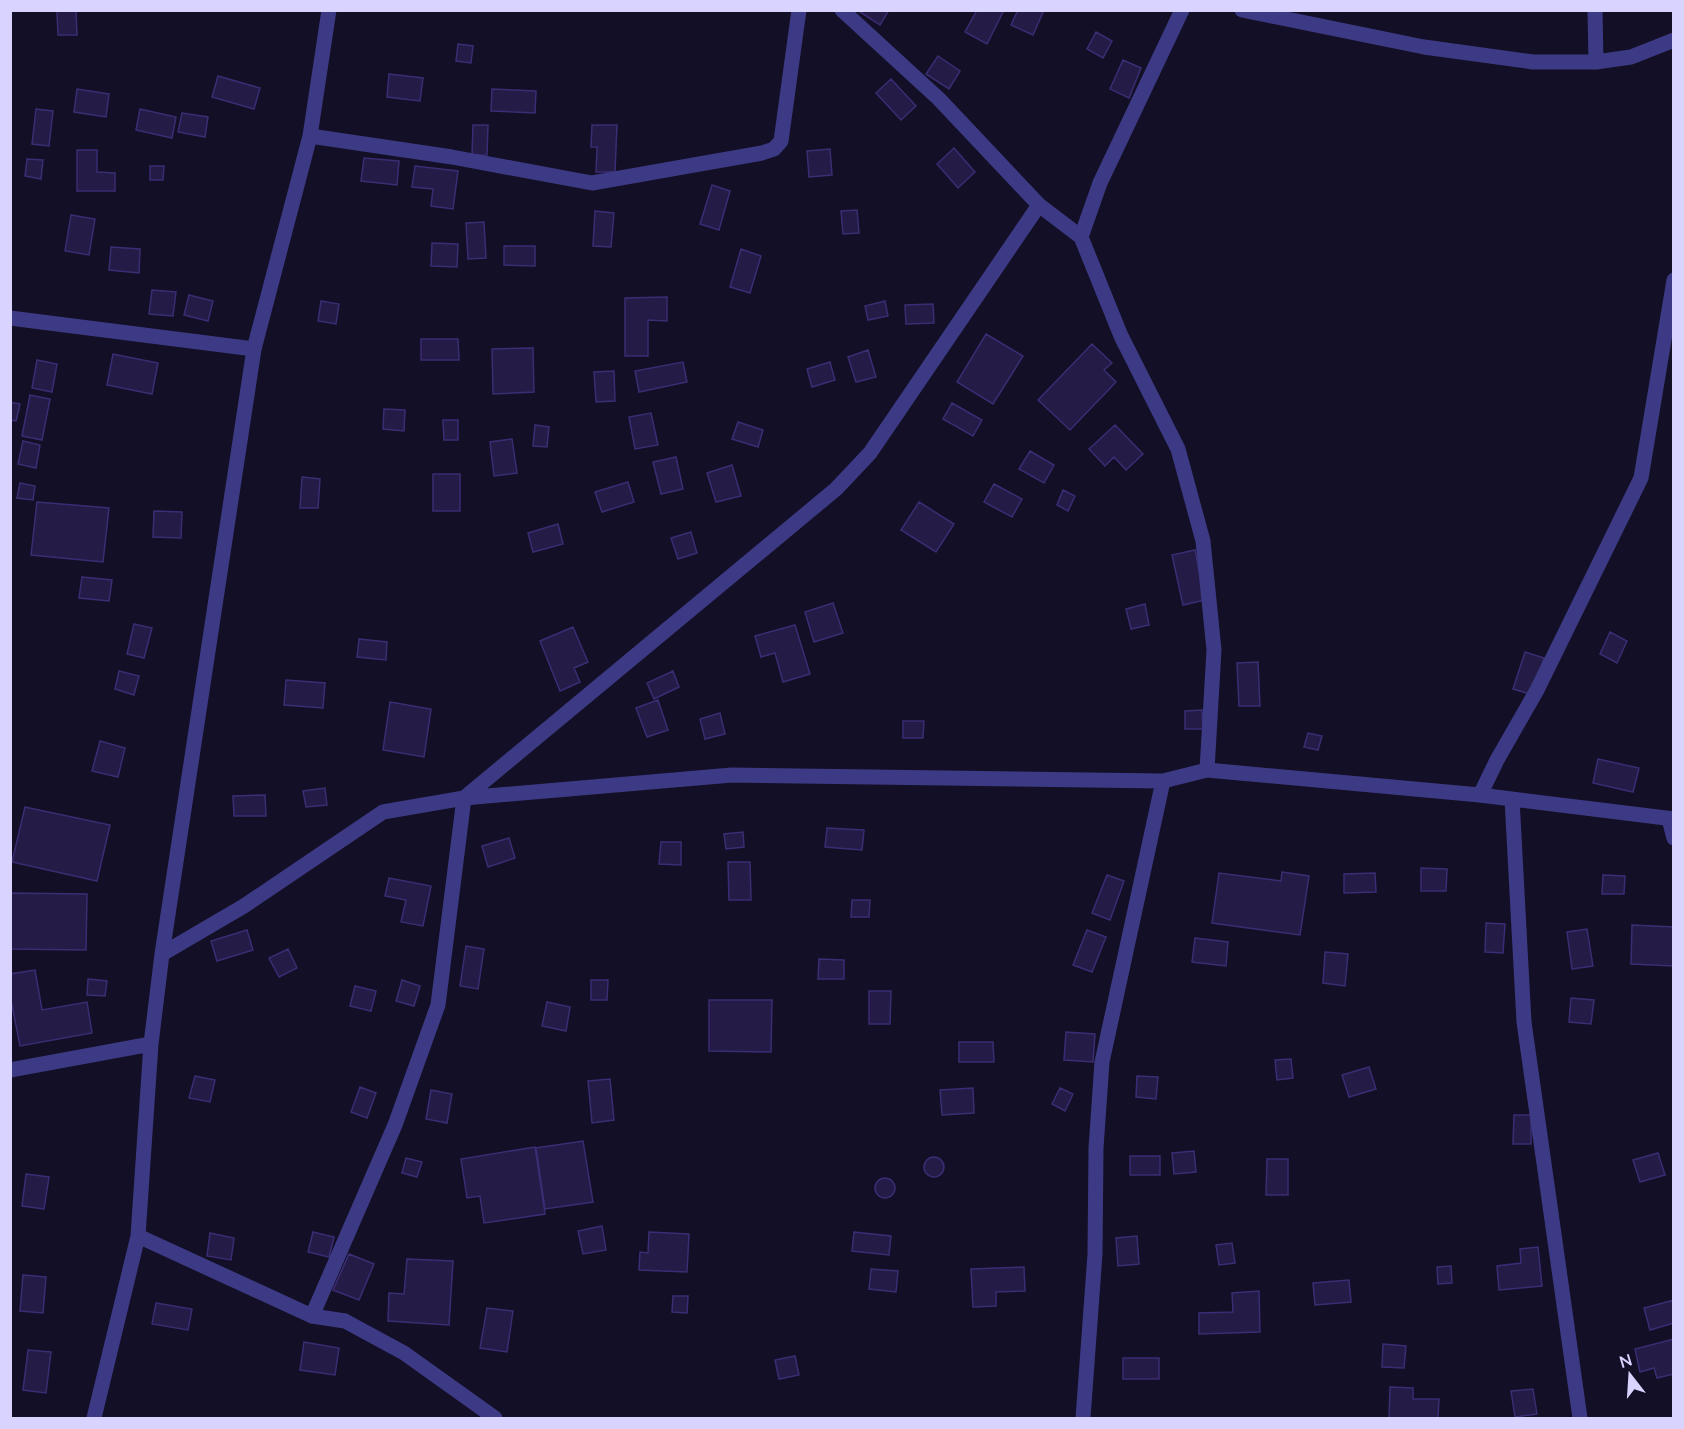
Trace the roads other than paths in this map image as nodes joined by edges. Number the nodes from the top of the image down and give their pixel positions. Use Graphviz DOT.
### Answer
graph roads {
  1 [pos="329,10"];
  2 [pos="799,10"];
  3 [pos="842,10"];
  4 [pos="1182,10"];
  5 [pos="1242,10"];
  6 [pos="1595,10"];
  7 [pos="1674,40"];
  8 [pos="1596,62"];
  9 [pos="310,136"];
  10 [pos="1039,205"];
  11 [pos="1081,237"];
  12 [pos="1674,280"];
  13 [pos="10,318"];
  14 [pos="254,349"];
  15 [pos="1207,770"];
  16 [pos="1163,781"];
  17 [pos="1480,795"];
  18 [pos="464,798"];
  19 [pos="1512,799"];
  20 [pos="1671,819"];
  21 [pos="1674,838"];
  22 [pos="162,954"];
  23 [pos="150,1044"];
  24 [pos="10,1070"];
  25 [pos="138,1236"];
  26 [pos="312,1316"];
  27 [pos="94,1419"];
  28 [pos="495,1419"];
  29 [pos="1083,1419"];
  30 [pos="1580,1419"];
  1 -- 9 [label="street"];
  2 -- 9 [label="street"];
  3 -- 10 [label="street"];
  4 -- 11 [label="street"];
  5 -- 8 [label="street"];
  6 -- 8 [label="street"];
  7 -- 8 [label="street"];
  9 -- 14 [label="street"];
  10 -- 11 [label="street"];
  10 -- 18 [label="street"];
  11 -- 15 [label="street"];
  12 -- 17 [label="street"];
  13 -- 14 [label="street"];
  14 -- 22 [label="street"];
  15 -- 16 [label="street"];
  15 -- 17 [label="street"];
  16 -- 18 [label="street"];
  16 -- 29 [label="street"];
  17 -- 19 [label="street"];
  18 -- 22 [label="street"];
  18 -- 26 [label="street"];
  19 -- 20 [label="street"];
  19 -- 30 [label="street"];
  20 -- 21 [label="street"];
  22 -- 23 [label="street"];
  23 -- 24 [label="street"];
  23 -- 25 [label="street"];
  25 -- 26 [label="street"];
  25 -- 27 [label="street"];
  26 -- 28 [label="street"];
}
